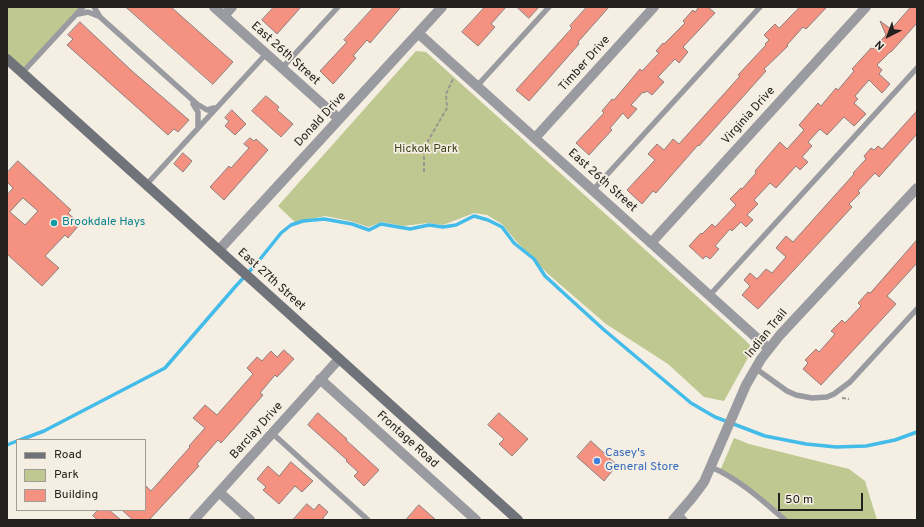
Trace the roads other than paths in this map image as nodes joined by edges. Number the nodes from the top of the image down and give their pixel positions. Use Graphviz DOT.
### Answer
graph roads {
  1 [pos="83,7"];
  2 [pos="94,7"];
  3 [pos="214,7"];
  4 [pos="232,7"];
  5 [pos="338,7"];
  6 [pos="442,7"];
  7 [pos="549,7"];
  8 [pos="654,7"];
  9 [pos="760,7"];
  10 [pos="866,7"];
  11 [pos="76,14"];
  12 [pos="224,16"];
  13 [pos="100,17"];
  14 [pos="418,33"];
  15 [pos="266,54"];
  16 [pos="7,59"];
  17 [pos="282,68"];
  18 [pos="917,68"];
  19 [pos="22,73"];
  20 [pos="477,86"];
  21 [pos="187,96"];
  22 [pos="216,108"];
  23 [pos="339,120"];
  24 [pos="198,128"];
  25 [pos="535,138"];
  26 [pos="146,185"];
  27 [pos="917,188"];
  28 [pos="592,190"];
  29 [pos="651,243"];
  30 [pos="219,250"];
  31 [pos="709,296"];
  32 [pos="917,309"];
  33 [pos="769,349"];
  34 [pos="339,359"];
  35 [pos="756,368"];
  36 [pos="320,380"];
  37 [pos="272,433"];
  38 [pos="711,467"];
  39 [pos="219,492"];
  40 [pos="679,518"];
  41 [pos="194,520"];
  42 [pos="250,520"];
  43 [pos="368,520"];
  44 [pos="476,520"];
  45 [pos="518,520"];
  46 [pos="785,520"];
  1 -- 11 [label="lane"];
  2 -- 13 [label="lane"];
  3 -- 12 [label="street, East 26th Street"];
  4 -- 12 [label="street"];
  5 -- 17 [label="lane"];
  6 -- 14 [label="street, Donald Drive"];
  7 -- 20 [label="lane"];
  8 -- 25 [label="street, Timber Drive"];
  9 -- 28 [label="lane"];
  10 -- 29 [label="street, Virginia Drive"];
  11 -- 13 [label="lane"];
  11 -- 19 [label="lane"];
  12 -- 15 [label="street, East 26th Street"];
  13 -- 21 [label="lane"];
  14 -- 20 [label="street, East 26th Street"];
  14 -- 23 [label="street, Donald Drive"];
  15 -- 17 [label="street, East 26th Street"];
  15 -- 22 [label="lane"];
  16 -- 19 [label="main road, East 27th Street"];
  17 -- 23 [label="street, East 26th Street"];
  18 -- 31 [label="lane"];
  19 -- 26 [label="main road, East 27th Street"];
  20 -- 25 [label="street, East 26th Street"];
  21 -- 22 [label="lane"];
  21 -- 24 [label="lane"];
  22 -- 24 [label="lane"];
  23 -- 30 [label="street, Donald Drive"];
  24 -- 26 [label="lane"];
  25 -- 28 [label="street, East 26th Street"];
  26 -- 30 [label="main road, East 27th Street"];
  27 -- 33 [label="street, Indian Trail"];
  28 -- 29 [label="street, East 26th Street"];
  29 -- 31 [label="street, East 26th Street"];
  30 -- 34 [label="main road, East 27th Street"];
  31 -- 33 [label="street, East 26th Street"];
  32 -- 35 [label="lane"];
  33 -- 35 [label="street, Indian Trail"];
  34 -- 36 [label="street, Barclay Drive"];
  34 -- 45 [label="main road, East 27th Street"];
  35 -- 38 [label="street, Indian Trail"];
  36 -- 37 [label="street, Barclay Drive"];
  36 -- 44 [label="street, Frontage Road"];
  37 -- 39 [label="street, Barclay Drive"];
  37 -- 43 [label="lane"];
  38 -- 40 [label="street, Indian Trail"];
  38 -- 46 [label="lane"];
  39 -- 41 [label="street, Barclay Drive"];
  39 -- 42 [label="street"];
}
